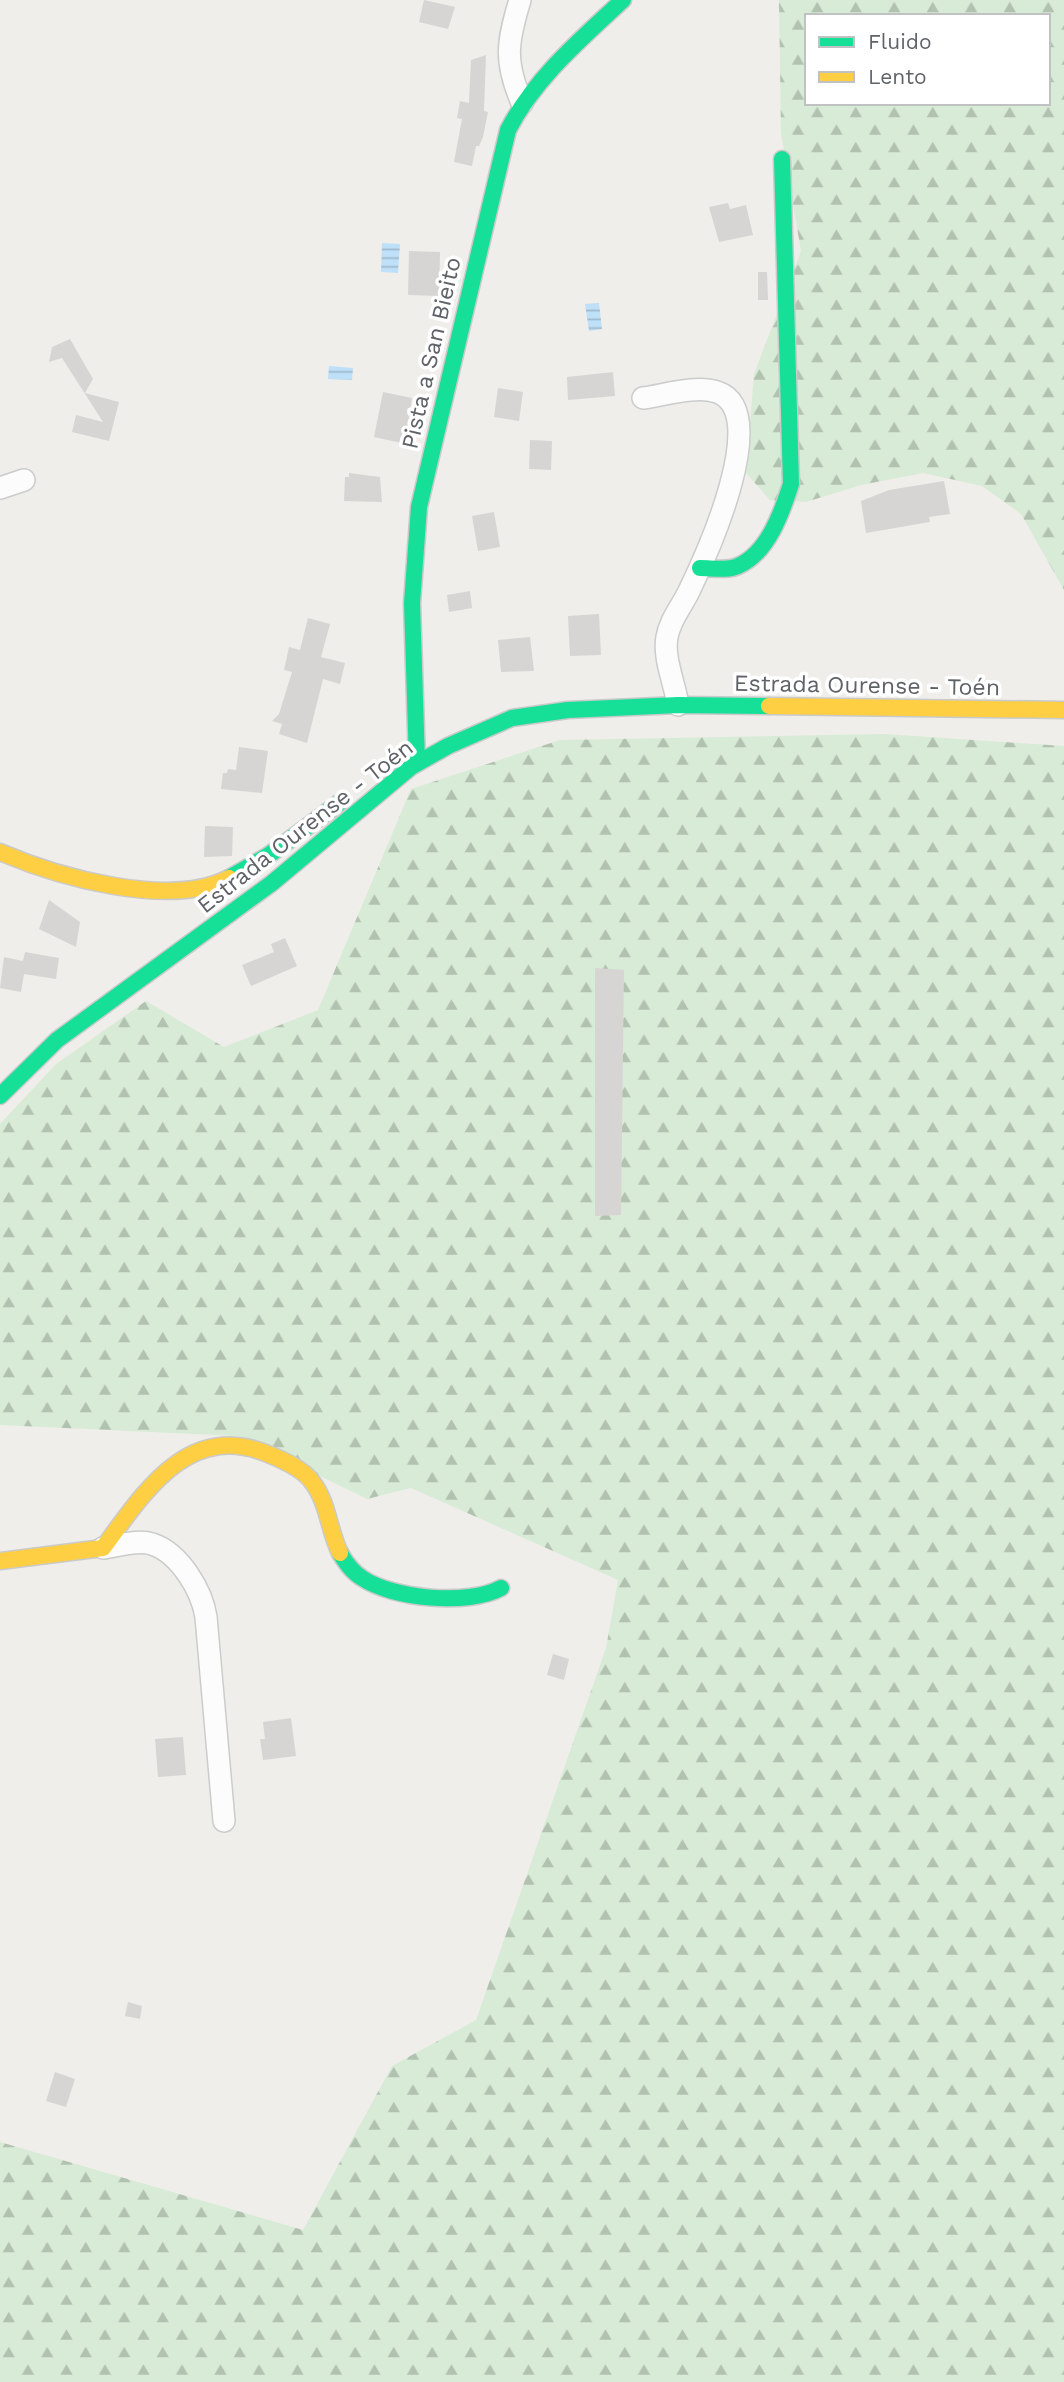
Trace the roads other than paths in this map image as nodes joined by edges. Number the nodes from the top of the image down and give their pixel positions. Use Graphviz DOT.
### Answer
graph roads {
  1 [pos="520,0"];
  2 [pos="623,0"];
  3 [pos="522,103"];
  4 [pos="782,159"];
  5 [pos="643,398"];
  6 [pos="24,480"];
  7 [pos="0,488"];
  8 [pos="700,568"];
  9 [pos="678,705"];
  10 [pos="1064,710"];
  11 [pos="414,765"];
  12 [pos="366,782"];
  13 [pos="351,794"];
  14 [pos="0,852"];
  15 [pos="0,1096"];
  16 [pos="103,1548"];
  17 [pos="0,1561"];
  18 [pos="501,1588"];
  19 [pos="224,1821"];
  1 -- 3 [label="street"];
  2 -- 3 [label="street, Pista a San Bieito"];
  3 -- 11 [label="street, Pista a San Bieito"];
  4 -- 8 [label="street"];
  5 -- 8 [label="street"];
  6 -- 7 [label="street"];
  8 -- 9 [label="street"];
  9 -- 10 [label="street, Estrada Ourense - Toén"];
  9 -- 11 [label="street, Estrada Ourense - Toén"];
  11 -- 12 [label="street"];
  11 -- 15 [label="street, Estrada Ourense - Toén"];
  13 -- 14 [label="street"];
  16 -- 17 [label="street"];
  16 -- 18 [label="street"];
  16 -- 19 [label="street"];
}
